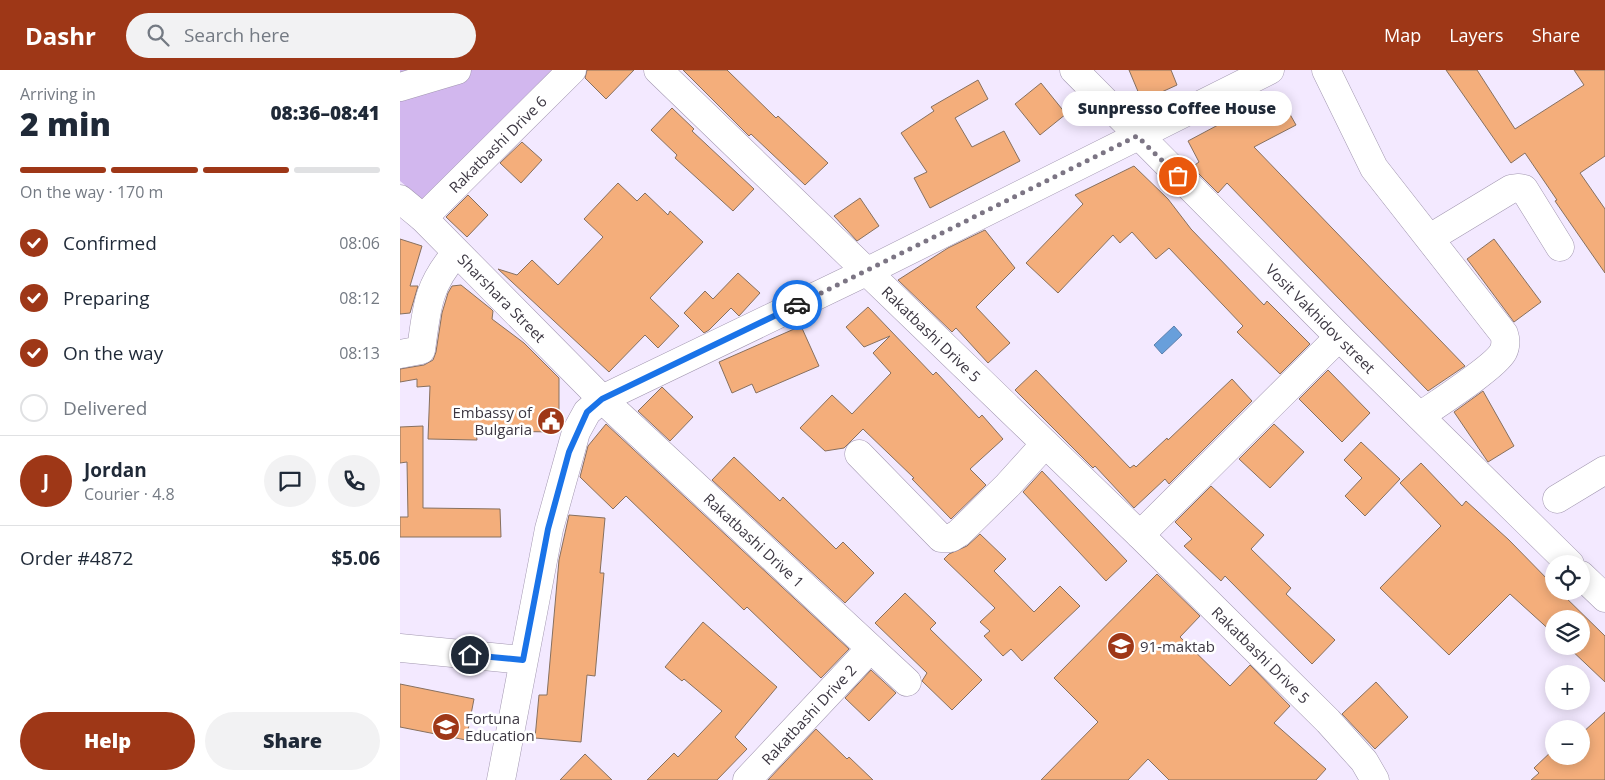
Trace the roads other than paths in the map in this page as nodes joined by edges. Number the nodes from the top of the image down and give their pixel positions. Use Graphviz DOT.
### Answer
graph roads {
  1 [pos="456,70"];
  2 [pos="572,70"];
  3 [pos="658,70"];
  4 [pos="1074,70"];
  5 [pos="1270,70"];
  6 [pos="1326,70"];
  7 [pos="400,87"];
  8 [pos="1137,136"];
  9 [pos="400,199"];
  10 [pos="423,218"];
  11 [pos="1430,238"];
  12 [pos="1560,247"];
  13 [pos="456,253"];
  14 [pos="866,272"];
  15 [pos="1339,336"];
  16 [pos="400,354"];
  17 [pos="602,399"];
  18 [pos="1420,416"];
  19 [pos="1045,444"];
  20 [pos="859,454"];
  21 [pos="1605,470"];
  22 [pos="1557,499"];
  23 [pos="1140,536"];
  24 [pos="1561,555"];
  25 [pos="1590,584"];
  26 [pos="1605,598"];
  27 [pos="400,648"];
  28 [pos="870,649"];
  29 [pos="523,660"];
  30 [pos="907,682"];
  31 [pos="506,777"];
  32 [pos="747,780"];
  33 [pos="1375,780"];
  1 -- 7 [label="street"];
  2 -- 10 [label="street, Rakatbashi Drive 6"];
  3 -- 14 [label="street, Rakatbashi Drive 5"];
  4 -- 8 [label="street, Vosit Vakhidov street"];
  5 -- 8 [label="street"];
  6 -- 11 [label="street"];
  8 -- 14 [label="street"];
  8 -- 15 [label="street, Vosit Vakhidov street"];
  9 -- 10 [label="street, Sharshara Street"];
  10 -- 13 [label="street, Sharshara Street"];
  11 -- 12 [label="street"];
  11 -- 18 [label="street"];
  13 -- 16 [label="street"];
  13 -- 17 [label="street, Sharshara Street"];
  14 -- 17 [label="street"];
  14 -- 19 [label="street, Rakatbashi Drive 5"];
  15 -- 18 [label="street, Vosit Vakhidov street"];
  15 -- 23 [label="street"];
  17 -- 28 [label="street, Rakatbashi Drive 1"];
  17 -- 29 [label="street"];
  18 -- 24 [label="street, Vosit Vakhidov street"];
  19 -- 20 [label="street"];
  19 -- 23 [label="street, Rakatbashi Drive 5"];
  21 -- 22 [label="street"];
  23 -- 33 [label="street, Rakatbashi Drive 5"];
  25 -- 26 [label="street"];
  27 -- 29 [label="street"];
  28 -- 30 [label="street, Rakatbashi Drive 1"];
  28 -- 32 [label="street, Rakatbashi Drive 2"];
  29 -- 31 [label="street"];
}
